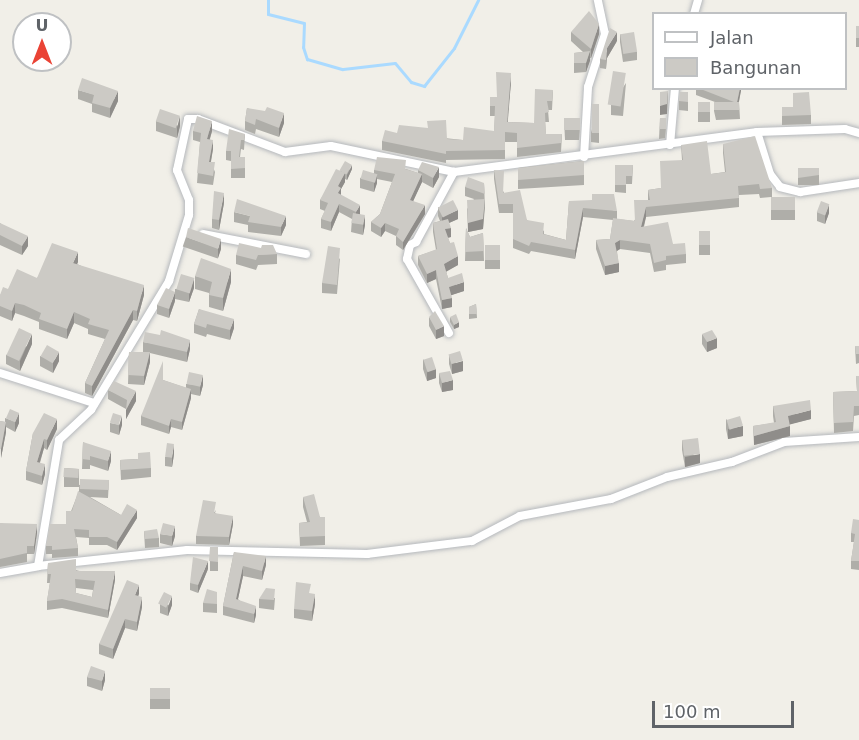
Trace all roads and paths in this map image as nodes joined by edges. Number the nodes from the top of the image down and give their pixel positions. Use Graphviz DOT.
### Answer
graph roads {
  1 [pos="598,0"];
  2 [pos="675,90"];
  3 [pos="758,132"];
  4 [pos="859,133"];
  5 [pos="670,146"];
  6 [pos="584,157"];
  7 [pos="454,172"];
  8 [pos="859,183"];
  9 [pos="187,229"];
  10 [pos="306,254"];
  11 [pos="449,333"];
  12 [pos="0,373"];
  13 [pos="94,403"];
  14 [pos="859,437"];
  15 [pos="38,566"];
  16 [pos="0,573"];
  1 -- 6 [label="street"];
  2 -- 5 [label="street"];
  3 -- 4 [label="street"];
  3 -- 5 [label="street"];
  3 -- 8 [label="street"];
  5 -- 6 [label="street"];
  6 -- 7 [label="street"];
  7 -- 9 [label="street"];
  7 -- 11 [label="street"];
  9 -- 10 [label="street"];
  9 -- 13 [label="street"];
  12 -- 13 [label="street"];
  13 -- 15 [label="street"];
  14 -- 15 [label="street"];
  15 -- 16 [label="street"];
}
